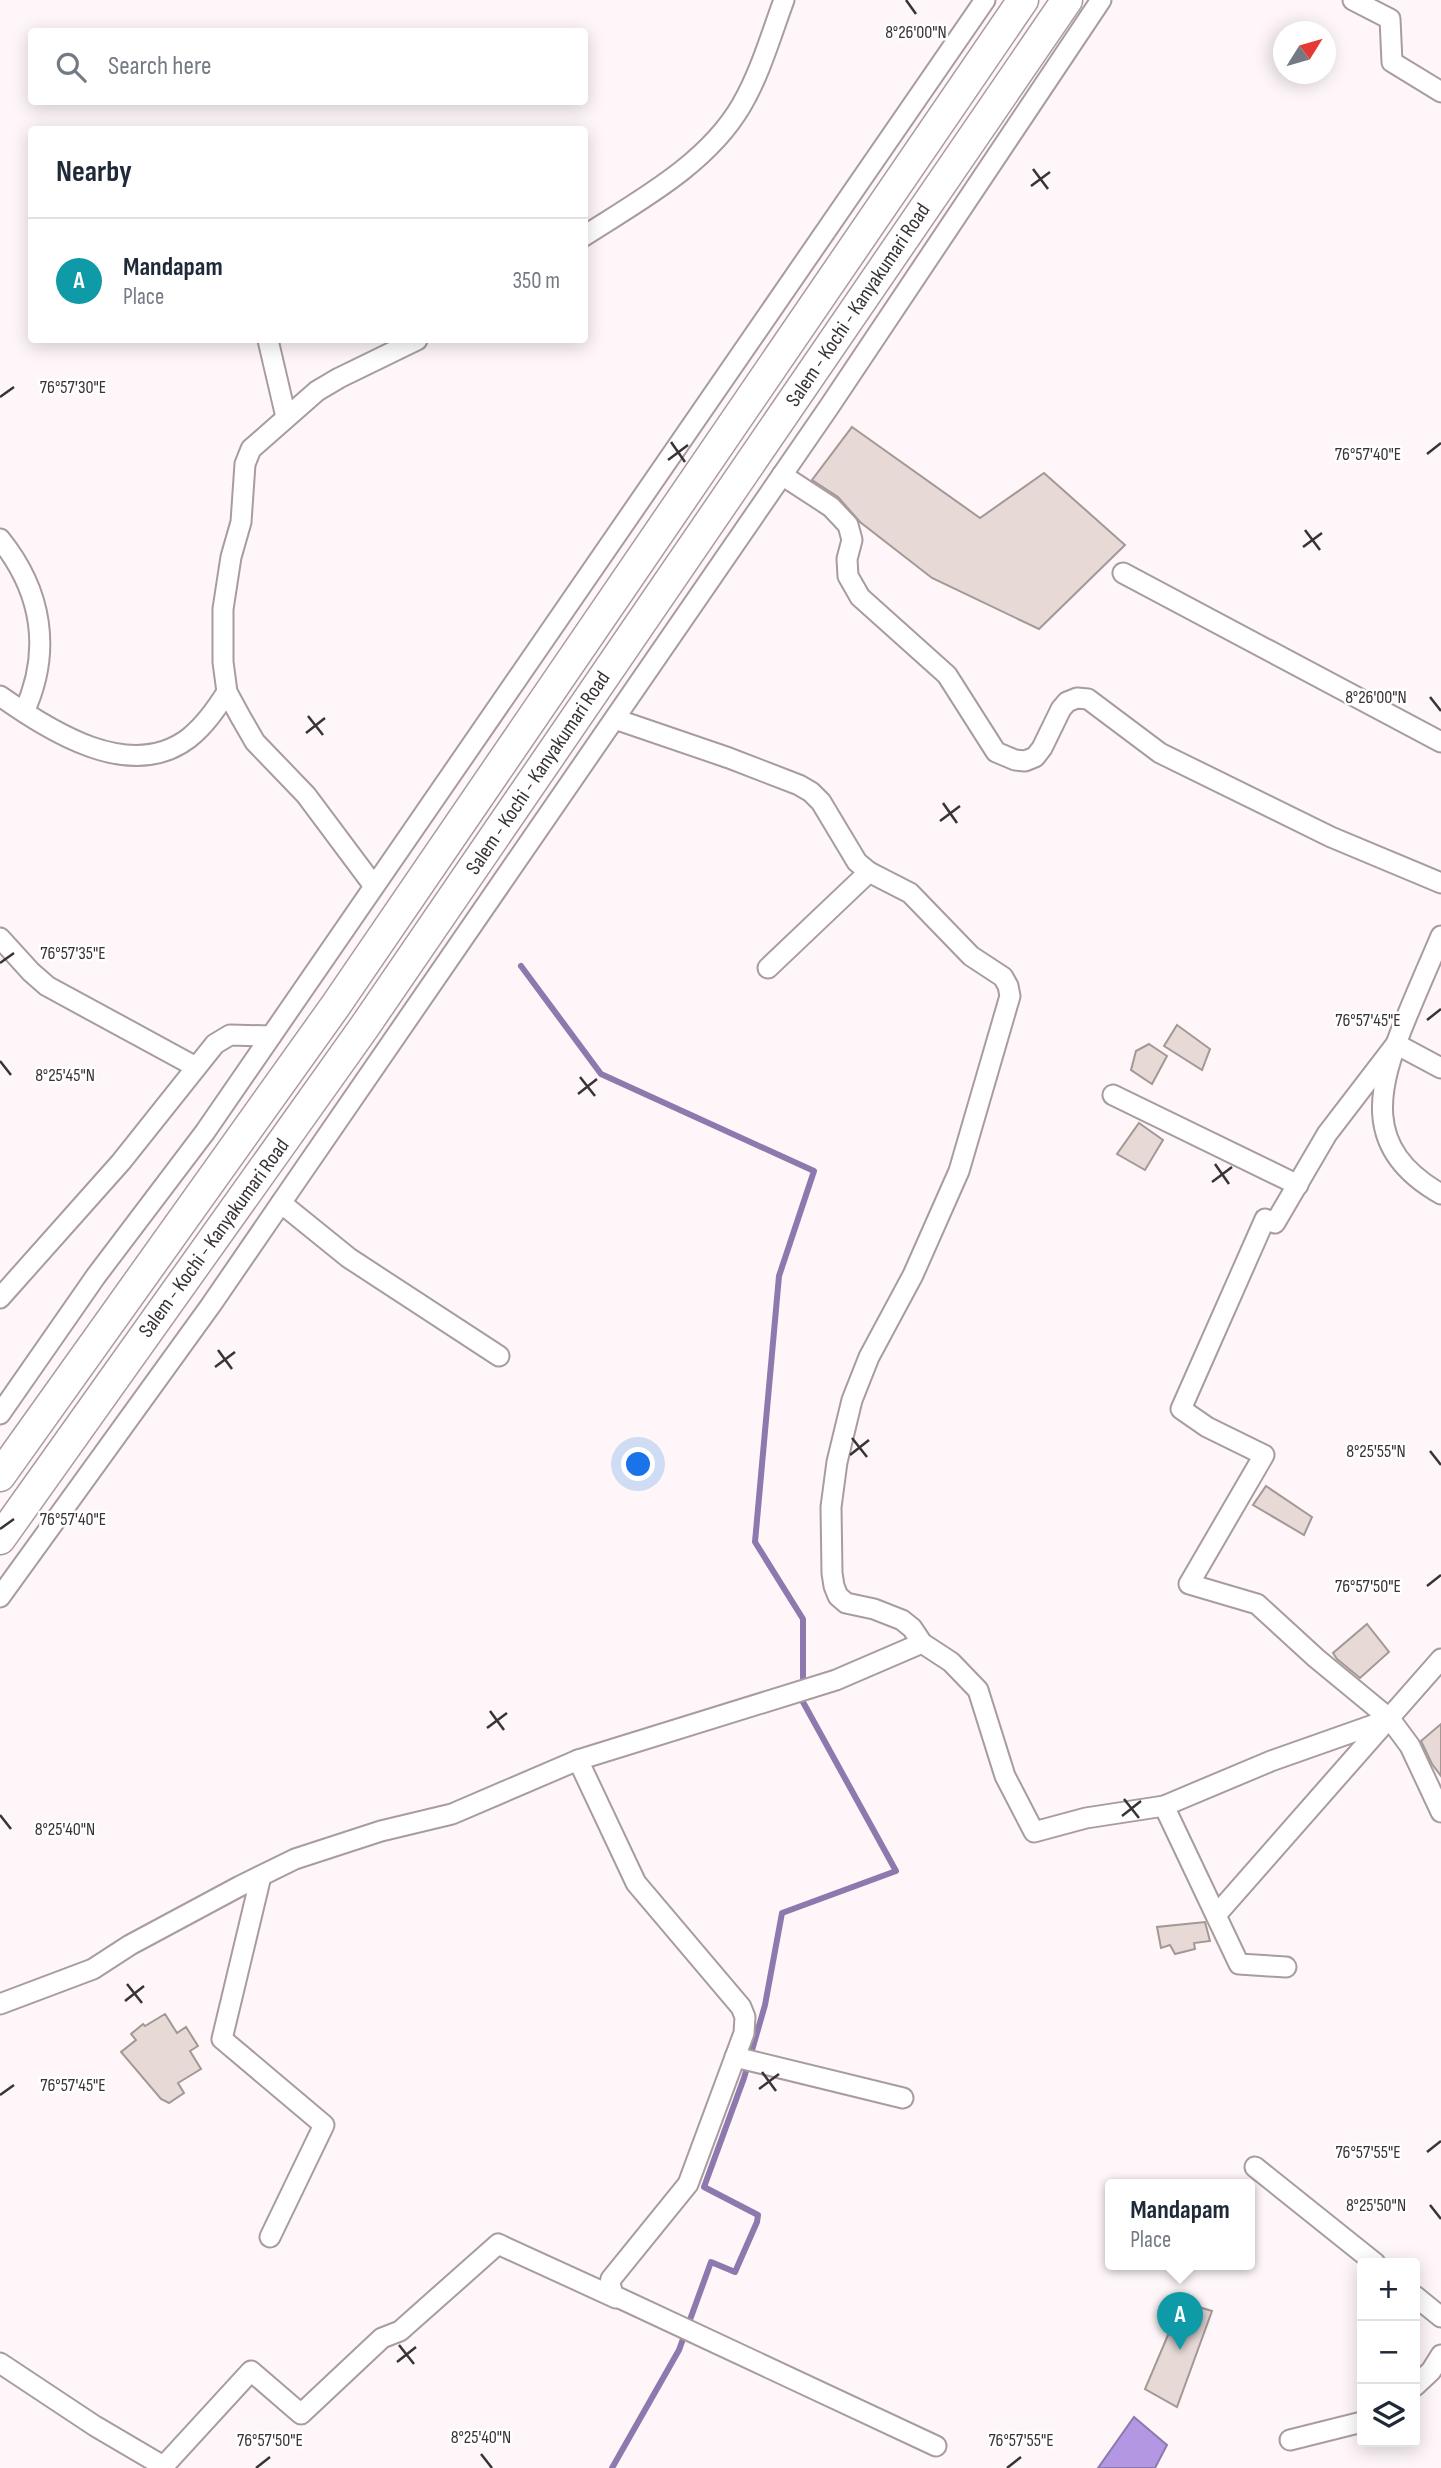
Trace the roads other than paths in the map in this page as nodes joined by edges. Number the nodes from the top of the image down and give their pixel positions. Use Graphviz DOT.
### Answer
graph roads {
  1 [pos="784,0"];
  2 [pos="985,0"];
  3 [pos="1023,0"];
  4 [pos="1067,0"];
  5 [pos="1101,0"];
  6 [pos="1353,0"];
  7 [pos="1441,92"];
  8 [pos="588,233"];
  9 [pos="269,343"];
  10 [pos="411,343"];
  11 [pos="286,417"];
  12 [pos="782,475"];
  13 [pos="0,539"];
  14 [pos="1123,573"];
  15 [pos="227,692"];
  16 [pos="0,696"];
  17 [pos="24,712"];
  18 [pos="615,719"];
  19 [pos="1441,742"];
  20 [pos="869,872"];
  21 [pos="1441,883"];
  22 [pos="374,886"];
  23 [pos="1441,936"];
  24 [pos="0,938"];
  25 [pos="768,968"];
  26 [pos="271,1036"];
  27 [pos="1396,1044"];
  28 [pos="197,1067"];
  29 [pos="1441,1068"];
  30 [pos="1114,1095"];
  31 [pos="1298,1185"];
  32 [pos="1441,1194"];
  33 [pos="281,1203"];
  34 [pos="0,1298"];
  35 [pos="499,1356"];
  36 [pos="0,1415"];
  37 [pos="0,1476"];
  38 [pos="0,1539"];
  39 [pos="0,1597"];
  40 [pos="922,1643"];
  41 [pos="1441,1659"];
  42 [pos="1390,1720"];
  43 [pos="578,1760"];
  44 [pos="1164,1806"];
  45 [pos="1441,1812"];
  46 [pos="261,1876"];
  47 [pos="1217,1914"];
  48 [pos="1286,1967"];
  49 [pos="0,2004"];
  50 [pos="735,2057"];
  51 [pos="903,2098"];
  52 [pos="1255,2167"];
  53 [pos="270,2237"];
  54 [pos="1369,2258"];
  55 [pos="616,2298"];
  56 [pos="1420,2299"];
  57 [pos="1441,2317"];
  58 [pos="1441,2355"];
  59 [pos="0,2363"];
  60 [pos="1417,2384"];
  61 [pos="1357,2424"];
  62 [pos="1290,2440"];
  63 [pos="936,2446"];
  64 [pos="163,2467"];
  1 -- 8 [label="street"];
  2 -- 22 [label="street"];
  3 -- 37 [label="highway, Salem - Kochi - Kanyakumari Road"];
  4 -- 38 [label="highway, Salem - Kochi - Kanyakumari Road"];
  5 -- 12 [label="street"];
  6 -- 7 [label="street"];
  9 -- 11 [label="street"];
  10 -- 11 [label="street"];
  11 -- 15 [label="street"];
  12 -- 18 [label="street"];
  12 -- 21 [label="street"];
  13 -- 17 [label="street"];
  14 -- 19 [label="street"];
  15 -- 17 [label="street"];
  15 -- 22 [label="street"];
  16 -- 17 [label="street"];
  18 -- 20 [label="street"];
  18 -- 33 [label="street"];
  20 -- 25 [label="street"];
  20 -- 40 [label="street"];
  22 -- 26 [label="street"];
  23 -- 27 [label="street"];
  24 -- 28 [label="street"];
  26 -- 28 [label="street"];
  26 -- 36 [label="street"];
  27 -- 29 [label="street"];
  27 -- 31 [label="street"];
  27 -- 32 [label="street"];
  28 -- 34 [label="street"];
  30 -- 31 [label="street"];
  31 -- 42 [label="street"];
  33 -- 35 [label="street"];
  33 -- 39 [label="street"];
  40 -- 43 [label="street"];
  40 -- 44 [label="street"];
  41 -- 42 [label="street"];
  42 -- 44 [label="street"];
  42 -- 45 [label="street"];
  42 -- 47 [label="street"];
  43 -- 46 [label="street"];
  43 -- 50 [label="street"];
  44 -- 47 [label="street"];
  46 -- 49 [label="street"];
  46 -- 53 [label="street"];
  47 -- 48 [label="street"];
  50 -- 51 [label="street"];
  50 -- 55 [label="street"];
  52 -- 54 [label="street"];
  55 -- 63 [label="street"];
  55 -- 64 [label="street"];
  56 -- 57 [label="street"];
  58 -- 60 [label="street"];
  59 -- 64 [label="street"];
  61 -- 62 [label="street"];
}
